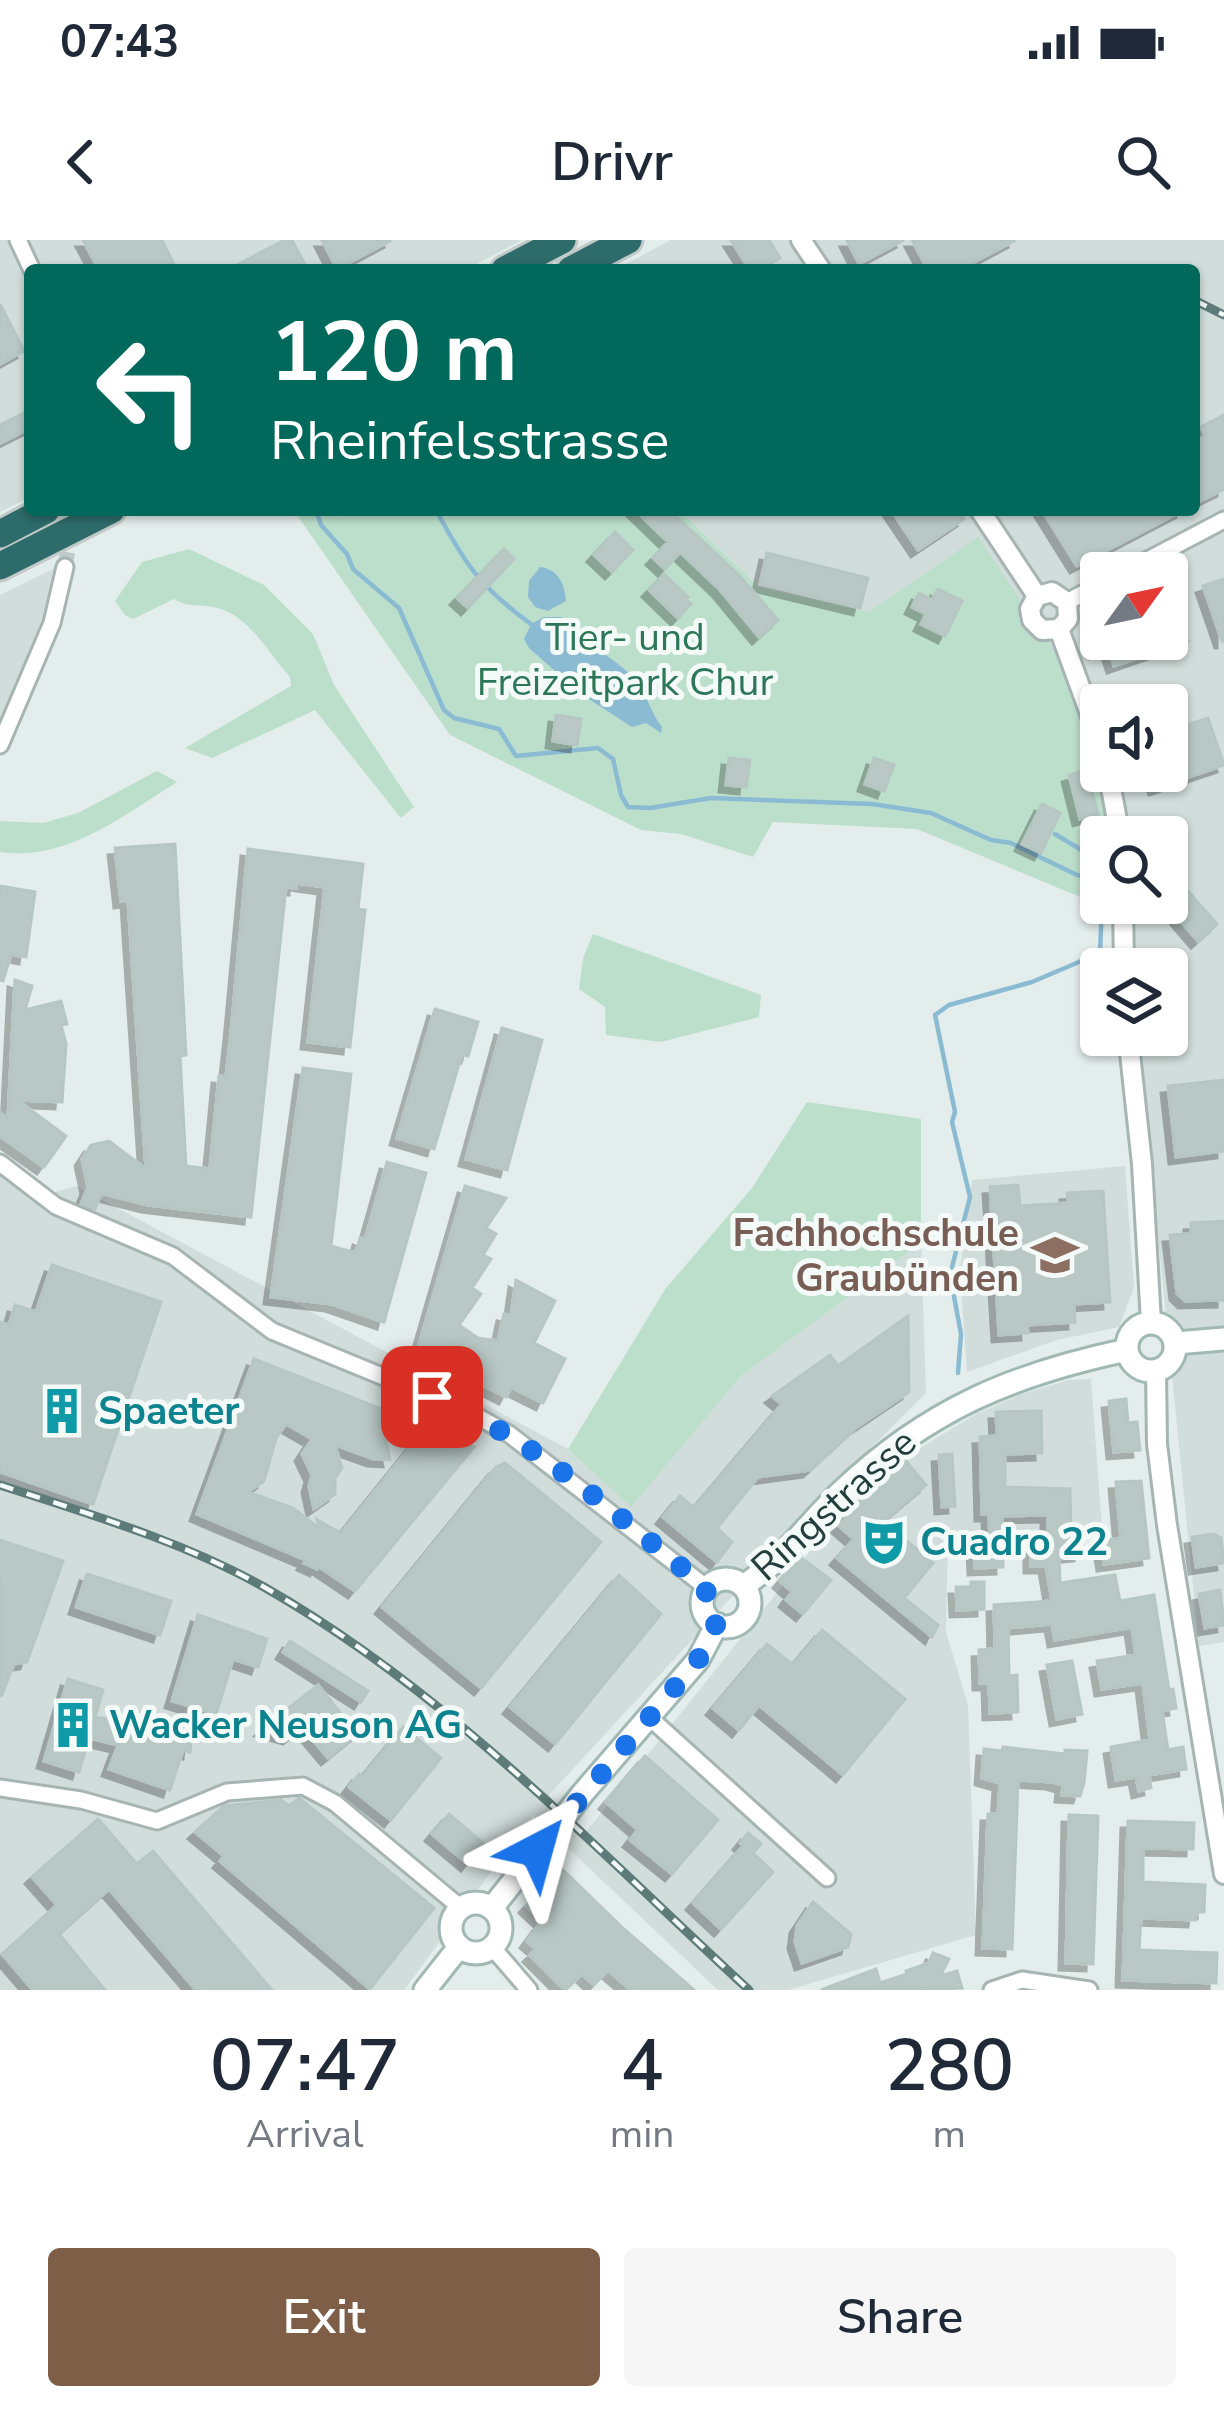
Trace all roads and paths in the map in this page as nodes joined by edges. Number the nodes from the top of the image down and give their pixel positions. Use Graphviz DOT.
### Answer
graph roads {
  1 [pos="562,240"];
  2 [pos="628,240"];
  3 [pos="516,264"];
  4 [pos="582,264"];
  5 [pos="34,516"];
  6 [pos="99,516"];
  7 [pos="984,516"];
  8 [pos="1224,520"];
  9 [pos="0,534"];
  10 [pos="1163,552"];
  11 [pos="0,566"];
  12 [pos="65,567"];
  13 [pos="1080,595"];
  14 [pos="1037,596"];
  15 [pos="1067,602"];
  16 [pos="1059,629"];
  17 [pos="1080,686"];
  18 [pos="0,745"];
  19 [pos="1130,1056"];
  20 [pos="0,1163"];
  21 [pos="1150,1322"];
  22 [pos="1224,1339"];
  23 [pos="1176,1343"];
  24 [pos="1127,1350"];
  25 [pos="1156,1371"];
  26 [pos="743,1586"];
  27 [pos="707,1588"];
  28 [pos="716,1624"];
  29 [pos="650,1718"];
  30 [pos="0,1788"];
  31 [pos="1224,1874"];
  32 [pos="827,1878"];
  33 [pos="461,1908"];
  34 [pos="493,1908"];
  35 [pos="459,1947"];
  36 [pos="492,1947"];
  37 [pos="424,1990"];
  38 [pos="530,1990"];
  39 [pos="992,1990"];
  40 [pos="1089,1990"];
  1 -- 3 [label="highway"];
  2 -- 4 [label="highway"];
  5 -- 9 [label="highway"];
  6 -- 11 [label="highway"];
  7 -- 14 [label="street"];
  8 -- 10 [label="street"];
  12 -- 18 [label="street"];
  13 -- 15 [label="street"];
  14 -- 15 [label="street"];
  14 -- 16 [label="street"];
  15 -- 16 [label="street"];
  16 -- 17 [label="street"];
  19 -- 21 [label="street"];
  20 -- 27 [label="street"];
  21 -- 23 [label="main road"];
  21 -- 24 [label="main road"];
  22 -- 23 [label="main road"];
  23 -- 25 [label="main road"];
  24 -- 25 [label="main road"];
  24 -- 26 [label="main road, Ringstrasse"];
  25 -- 31 [label="street"];
  26 -- 27 [label="main road"];
  26 -- 28 [label="main road"];
  27 -- 28 [label="main road"];
  28 -- 29 [label="main road"];
  29 -- 32 [label="street"];
  29 -- 34 [label="main road"];
  30 -- 33 [label="street"];
  33 -- 34 [label="main road"];
  33 -- 35 [label="main road"];
  34 -- 36 [label="main road"];
  35 -- 36 [label="main road"];
  35 -- 37 [label="main road"];
  36 -- 38 [label="street"];
  39 -- 40 [label="street"];
}
